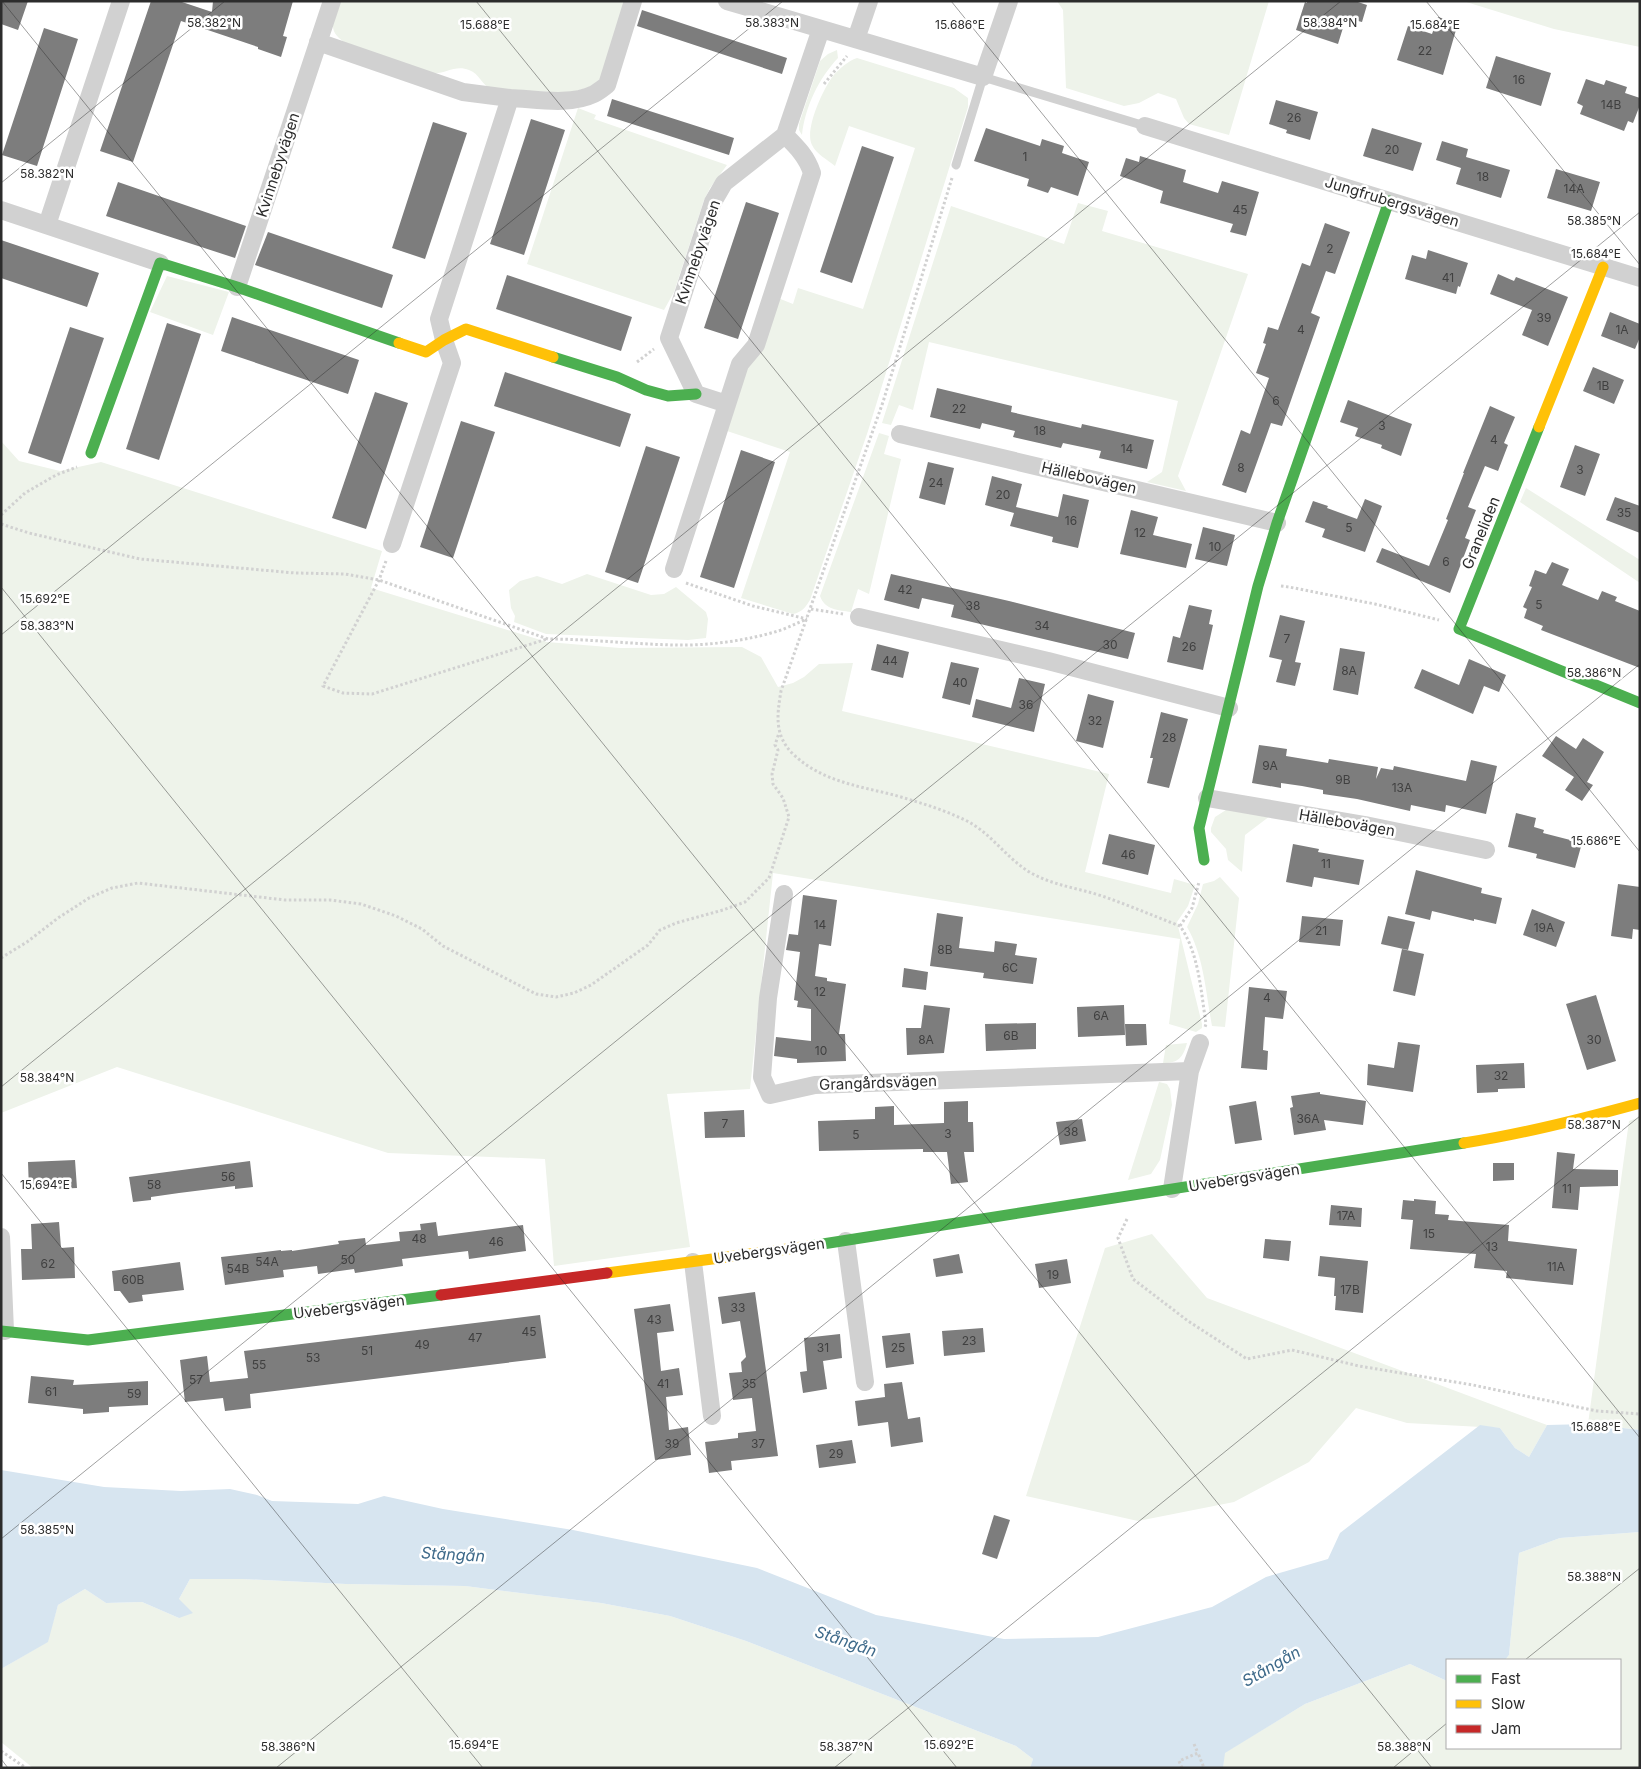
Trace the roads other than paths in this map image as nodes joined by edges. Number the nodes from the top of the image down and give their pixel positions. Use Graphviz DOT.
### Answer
graph roads {
  1 [pos="121,1"];
  2 [pos="332,1"];
  3 [pos="634,1"];
  4 [pos="727,1"];
  5 [pos="869,1"];
  6 [pos="1008,1"];
  7 [pos="821,29"];
  8 [pos="856,39"];
  9 [pos="318,42"];
  10 [pos="983,77"];
  11 [pos="510,98"];
  12 [pos="1144,126"];
  13 [pos="785,135"];
  14 [pos="956,165"];
  15 [pos="1389,201"];
  16 [pos="1,210"];
  17 [pos="46,226"];
  18 [pos="160,263"];
  19 [pos="1603,267"];
  20 [pos="1640,278"];
  21 [pos="237,287"];
  22 [pos="444,340"];
  23 [pos="696,394"];
  24 [pos="727,404"];
  25 [pos="900,434"];
  26 [pos="91,453"];
  27 [pos="1277,523"];
  28 [pos="392,544"];
  29 [pos="674,569"];
  30 [pos="859,617"];
  31 [pos="1640,703"];
  32 [pos="1229,708"];
  33 [pos="1207,798"];
  34 [pos="1486,850"];
  35 [pos="1204,860"];
  36 [pos="784,894"];
  37 [pos="1200,1043"];
  38 [pos="1190,1071"];
  39 [pos="1640,1103"];
  40 [pos="1172,1189"];
  41 [pos="1,1237"];
  42 [pos="846,1241"];
  43 [pos="693,1262"];
  44 [pos="3,1331"];
  45 [pos="865,1382"];
  46 [pos="712,1416"];
  1 -- 17 [label="street"];
  2 -- 9 [label="street, Kvinnebyvägen"];
  3 -- 11 [label="street"];
  4 -- 7 [label="street"];
  5 -- 8 [label="street"];
  6 -- 10 [label="street"];
  7 -- 8 [label="street"];
  7 -- 13 [label="street"];
  8 -- 10 [label="street"];
  9 -- 11 [label="street"];
  9 -- 21 [label="street, Kvinnebyvägen"];
  10 -- 12 [label="lane"];
  10 -- 14 [label="lane"];
  11 -- 22 [label="street"];
  12 -- 15 [label="street, Jungfrubergsvägen"];
  13 -- 23 [label="street, Kvinnebyvägen"];
  13 -- 24 [label="street"];
  15 -- 19 [label="street, Jungfrubergsvägen"];
  15 -- 27 [label="street"];
  16 -- 17 [label="street"];
  17 -- 18 [label="street"];
  18 -- 21 [label="street"];
  18 -- 26 [label="street"];
  19 -- 20 [label="street, Jungfrubergsvägen"];
  19 -- 31 [label="street, Graneliden"];
  21 -- 22 [label="street"];
  22 -- 23 [label="street"];
  22 -- 28 [label="street"];
  23 -- 24 [label="street"];
  24 -- 29 [label="street"];
  25 -- 27 [label="street, Hällebovägen"];
  27 -- 32 [label="street"];
  30 -- 32 [label="street"];
  32 -- 33 [label="street"];
  33 -- 34 [label="street, Hällebovägen"];
  33 -- 35 [label="street"];
  36 -- 38 [label="street, Grangårdsvägen"];
  37 -- 38 [label="street"];
  38 -- 40 [label="street"];
  39 -- 40 [label="street, Uvebergsvägen"];
  40 -- 42 [label="street, Uvebergsvägen"];
  41 -- 44 [label="street, Uvebergsvägen"];
  42 -- 43 [label="street, Uvebergsvägen"];
  42 -- 45 [label="street, Uvebergsvägen"];
  43 -- 44 [label="street, Uvebergsvägen"];
  43 -- 46 [label="street, Uvebergsvägen"];
}
